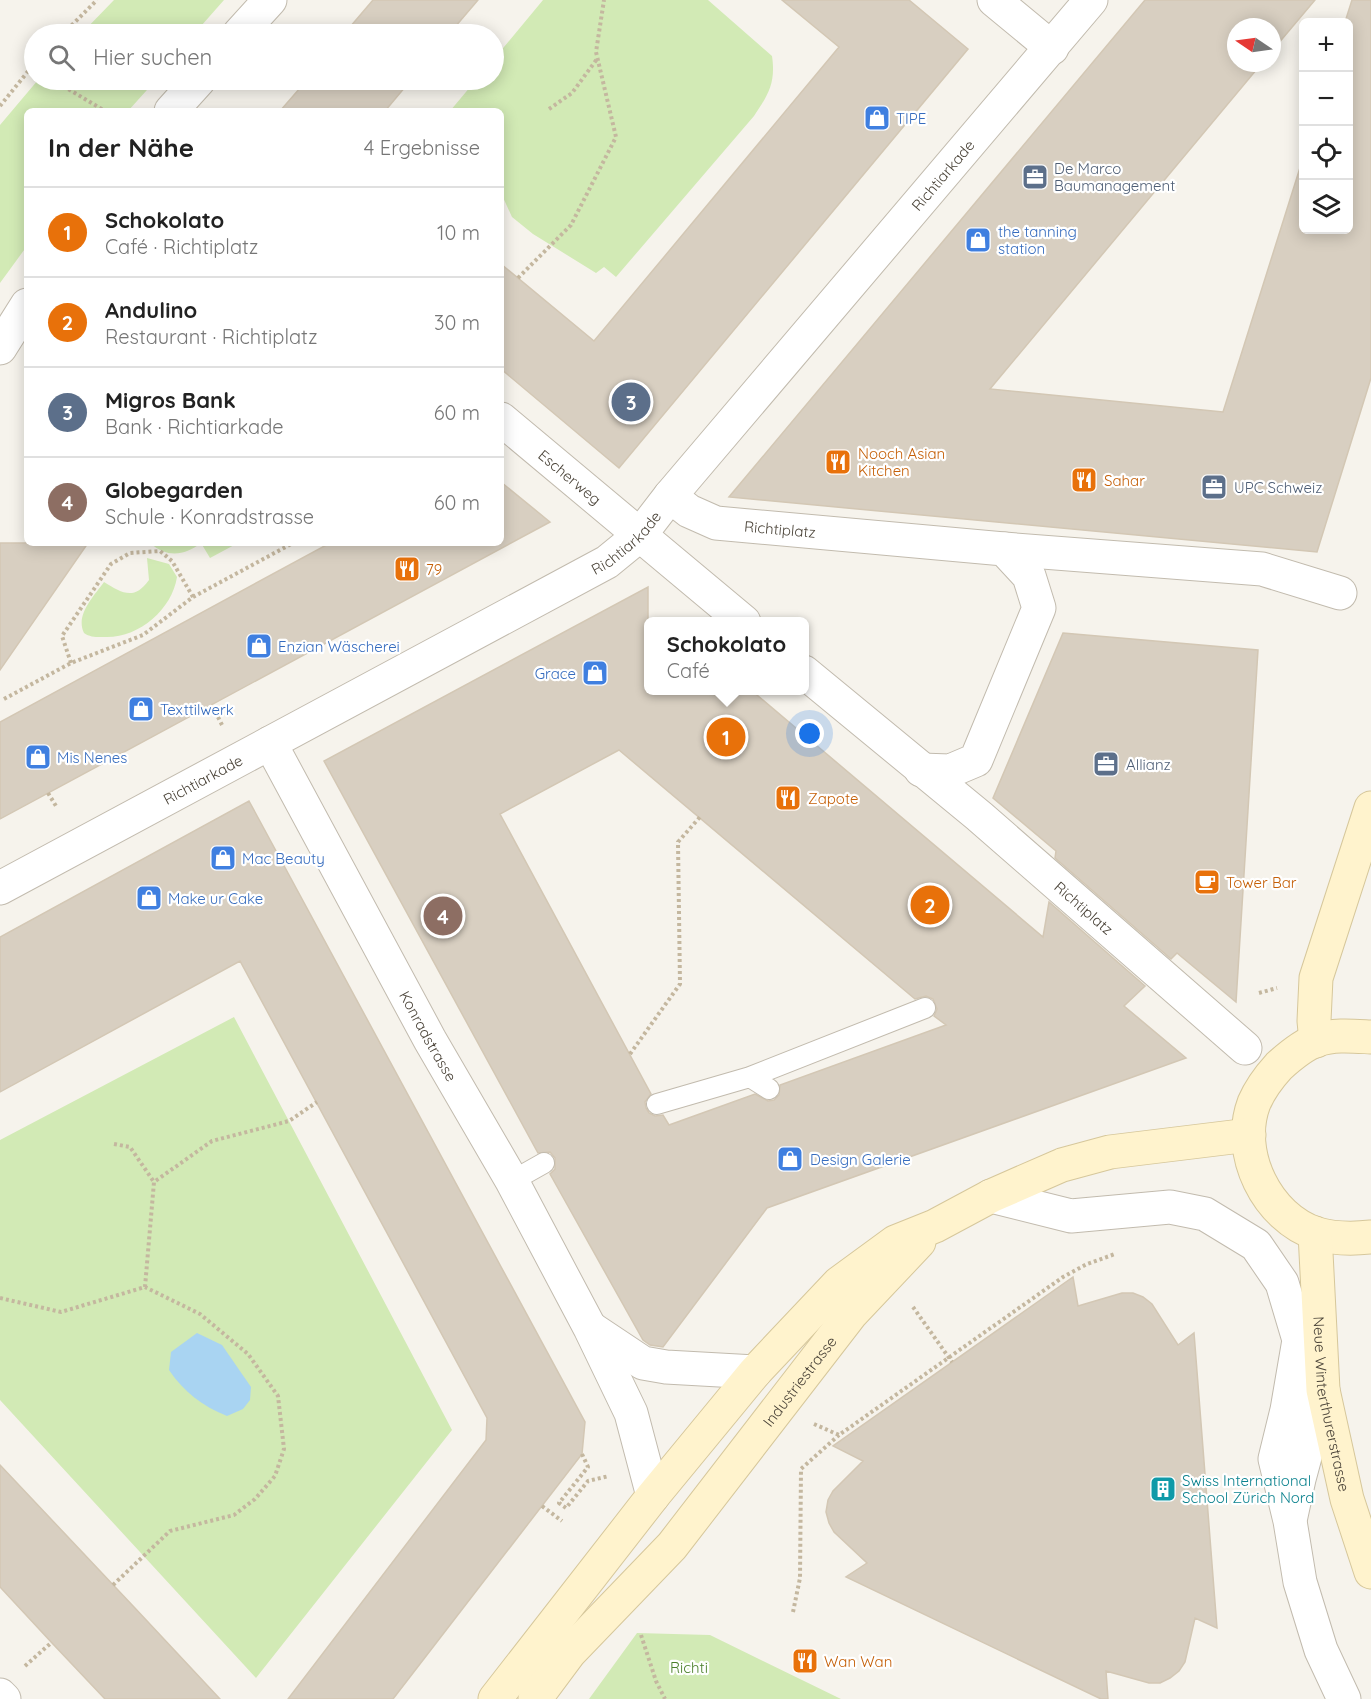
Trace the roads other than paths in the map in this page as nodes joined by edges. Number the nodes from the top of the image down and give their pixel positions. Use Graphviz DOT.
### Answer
graph roads {
  1 [pos="270,0"];
  2 [pos="994,0"];
  3 [pos="1091,0"];
  4 [pos="248,24"];
  5 [pos="1052,48"];
  6 [pos="190,90"];
  7 [pos="174,108"];
  8 [pos="24,310"];
  9 [pos="0,348"];
  10 [pos="504,422"];
  11 [pos="670,496"];
  12 [pos="640,535"];
  13 [pos="1004,549"];
  14 [pos="1340,593"];
  15 [pos="739,617"];
  16 [pos="809,676"];
  17 [pos="270,743"];
  18 [pos="921,770"];
  19 [pos="1371,808"];
  20 [pos="0,888"];
  21 [pos="925,1008"];
  22 [pos="1371,1037"];
  23 [pos="1316,1041"];
  24 [pos="1245,1048"];
  25 [pos="750,1077"];
  26 [pos="769,1089"];
  27 [pos="657,1104"];
  28 [pos="1249,1135"];
  29 [pos="544,1163"];
  30 [pos="512,1181"];
  31 [pos="991,1196"];
  32 [pos="935,1226"];
  33 [pos="1316,1233"];
  34 [pos="1371,1237"];
  35 [pos="590,1328"];
  36 [pos="755,1372"];
  37 [pos="1323,1390"];
  38 [pos="653,1496"];
  39 [pos="1290,1521"];
  40 [pos="672,1546"];
  41 [pos="1371,1572"];
  42 [pos="495,1699"];
  43 [pos="535,1699"];
  44 [pos="1344,1699"];
  1 -- 4 [label="street"];
  2 -- 5 [label="street"];
  3 -- 5 [label="street, Richtiarkade"];
  5 -- 11 [label="street, Richtiarkade"];
  6 -- 7 [label="street"];
  8 -- 9 [label="street"];
  10 -- 12 [label="street, Escherweg"];
  11 -- 12 [label="street, Richtiarkade"];
  11 -- 13 [label="street, Richtiplatz"];
  12 -- 15 [label="street"];
  12 -- 17 [label="street, Richtiarkade"];
  13 -- 14 [label="street, Richtiplatz"];
  13 -- 18 [label="street"];
  16 -- 18 [label="street, Richtiplatz"];
  17 -- 20 [label="street, Richtiarkade"];
  17 -- 30 [label="street, Konradstrasse"];
  18 -- 24 [label="street, Richtiplatz"];
  19 -- 23 [label="street"];
  21 -- 25 [label="lane"];
  22 -- 23 [label="street"];
  23 -- 28 [label="street"];
  25 -- 26 [label="lane"];
  25 -- 27 [label="lane"];
  28 -- 31 [label="street, Industriestrasse"];
  28 -- 33 [label="street"];
  29 -- 30 [label="lane"];
  30 -- 35 [label="street, Konradstrasse"];
  31 -- 32 [label="street, Industriestrasse"];
  31 -- 39 [label="street"];
  32 -- 36 [label="street, Industriestrasse"];
  32 -- 40 [label="street, Industriestrasse"];
  33 -- 34 [label="street"];
  33 -- 37 [label="street, Neue Winterthurerstrasse"];
  35 -- 36 [label="street, Konradstrasse"];
  35 -- 38 [label="street, Konradstrasse"];
  36 -- 38 [label="street, Industriestrasse"];
  37 -- 39 [label="street"];
  37 -- 41 [label="street, Neue Winterthurerstrasse"];
  38 -- 40 [label="street"];
  38 -- 42 [label="street, Industriestrasse"];
  39 -- 44 [label="street"];
  40 -- 43 [label="street, Industriestrasse"];
}
